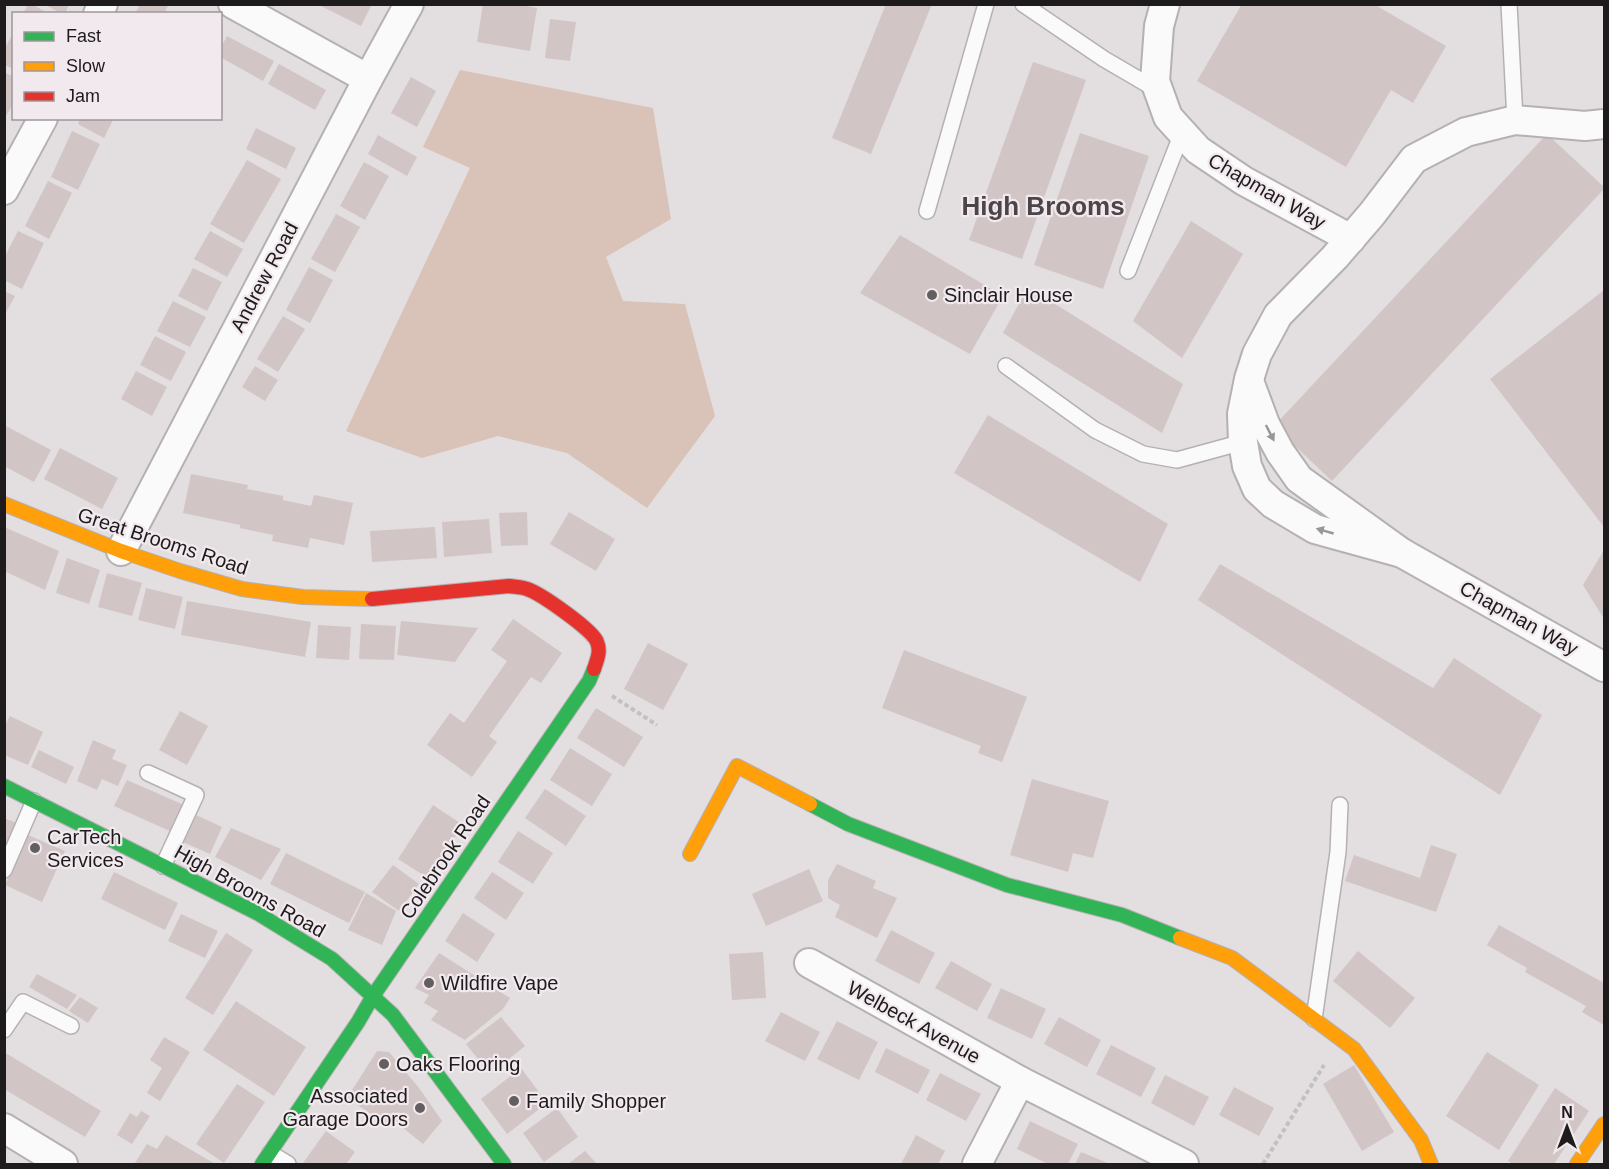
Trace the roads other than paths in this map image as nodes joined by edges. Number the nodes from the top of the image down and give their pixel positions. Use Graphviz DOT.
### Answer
graph roads {
  1 [pos="233,4"];
  2 [pos="409,4"];
  3 [pos="986,4"];
  4 [pos="1023,4"];
  5 [pos="1164,4"];
  6 [pos="1509,4"];
  7 [pos="368,79"];
  8 [pos="1159,92"];
  9 [pos="42,120"];
  10 [pos="1515,120"];
  11 [pos="1605,124"];
  12 [pos="1182,133"];
  13 [pos="4,190"];
  14 [pos="927,211"];
  15 [pos="1351,239"];
  16 [pos="1128,271"];
  17 [pos="1006,366"];
  18 [pos="1249,379"];
  19 [pos="1244,442"];
  20 [pos="4,504"];
  21 [pos="121,551"];
  22 [pos="1402,553"];
  23 [pos="529,589"];
  24 [pos="1605,666"];
  25 [pos="148,773"];
  26 [pos="4,786"];
  27 [pos="34,801"];
  28 [pos="1340,805"];
  29 [pos="690,854"];
  30 [pos="163,866"];
  31 [pos="4,870"];
  32 [pos="809,963"];
  33 [pos="373,996"];
  34 [pos="1314,1019"];
  35 [pos="71,1026"];
  36 [pos="4,1030"];
  37 [pos="1020,1081"];
  38 [pos="1605,1125"];
  39 [pos="4,1128"];
  40 [pos="266,1159"];
  41 [pos="63,1164"];
  42 [pos="288,1164"];
  43 [pos="504,1164"];
  44 [pos="977,1164"];
  45 [pos="1184,1164"];
  46 [pos="1431,1164"];
  47 [pos="1577,1164"];
  1 -- 7 [label="street"];
  2 -- 7 [label="street, Andrew Road"];
  3 -- 14 [label="lane"];
  4 -- 8 [label="lane"];
  5 -- 8 [label="street, Chapman Way"];
  6 -- 10 [label="lane"];
  7 -- 21 [label="street, Andrew Road"];
  8 -- 12 [label="street, Chapman Way"];
  9 -- 13 [label="street"];
  10 -- 11 [label="street, Chapman Way"];
  10 -- 15 [label="street, Chapman Way"];
  12 -- 15 [label="street, Chapman Way"];
  12 -- 16 [label="lane"];
  15 -- 18 [label="street, Chapman Way"];
  17 -- 19 [label="lane"];
  18 -- 19 [label="street, Chapman Way"];
  18 -- 22 [label="street, Chapman Way, one-way"];
  22 -- 19 [label="street, Chapman Way, one-way"];
  20 -- 21 [label="street, Great Brooms Road"];
  21 -- 23 [label="street, Great Brooms Road"];
  22 -- 24 [label="street, Chapman Way"];
  23 -- 33 [label="street, Colebrook Road"];
  25 -- 30 [label="lane"];
  26 -- 27 [label="street, High Brooms Road"];
  27 -- 30 [label="street, High Brooms Road"];
  27 -- 31 [label="lane"];
  28 -- 34 [label="lane"];
  29 -- 34 [label="street"];
  30 -- 33 [label="street, High Brooms Road"];
  32 -- 37 [label="street, Welbeck Avenue"];
  33 -- 40 [label="street, Colebrook Road"];
  33 -- 43 [label="street, High Brooms Road"];
  34 -- 46 [label="street"];
  35 -- 36 [label="lane"];
  37 -- 44 [label="street"];
  37 -- 45 [label="street, Welbeck Avenue"];
  38 -- 47 [label="street"];
  39 -- 41 [label="street"];
  40 -- 42 [label="lane"];
}
